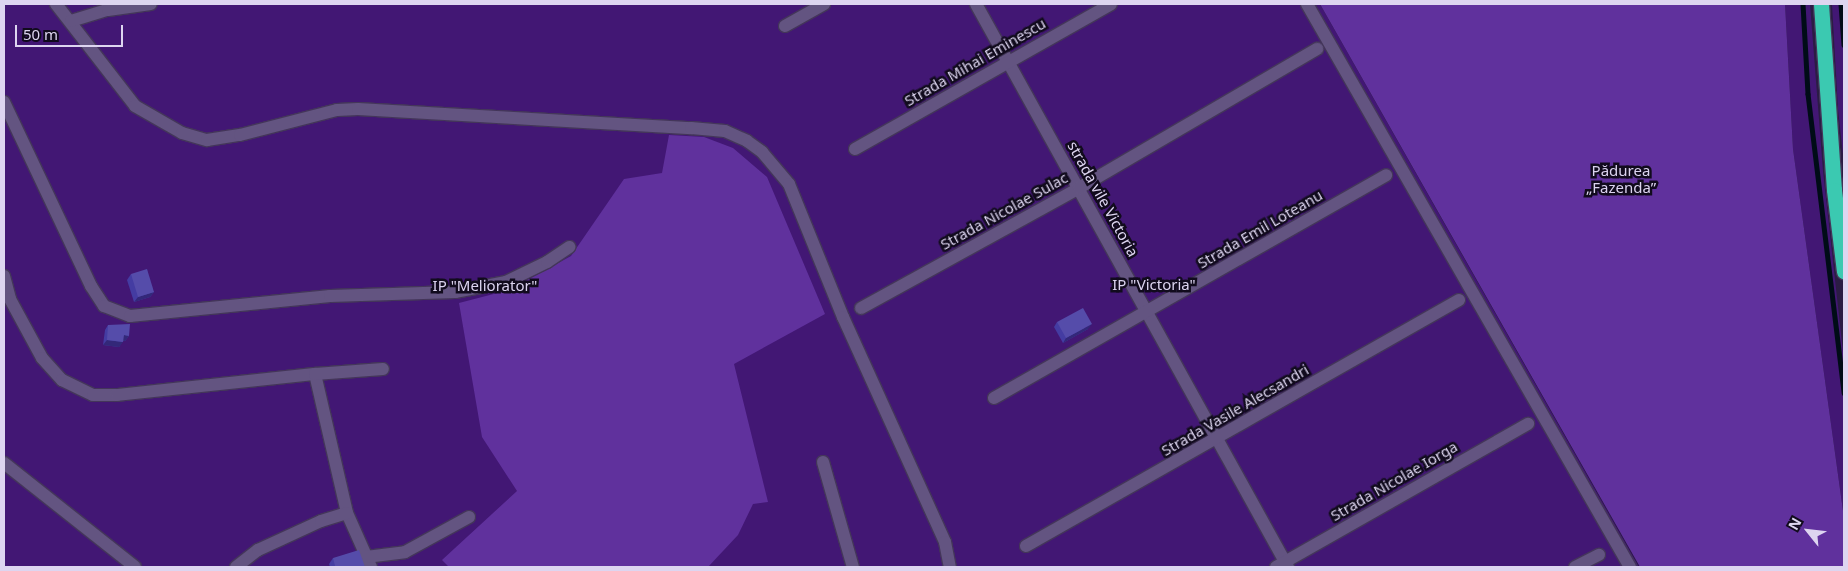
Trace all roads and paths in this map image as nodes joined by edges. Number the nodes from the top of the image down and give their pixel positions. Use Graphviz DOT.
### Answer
graph roads {
  1 [pos="56,4"];
  2 [pos="151,4"];
  3 [pos="824,4"];
  4 [pos="976,4"];
  5 [pos="1111,4"];
  6 [pos="1307,4"];
  7 [pos="1821,4"];
  8 [pos="71,21"];
  9 [pos="785,26"];
  10 [pos="1317,49"];
  11 [pos="1009,61"];
  12 [pos="4,102"];
  13 [pos="855,149"];
  14 [pos="1386,175"];
  15 [pos="1079,188"];
  16 [pos="569,247"];
  17 [pos="1844,271"];
  18 [pos="4,276"];
  19 [pos="1459,300"];
  20 [pos="861,308"];
  21 [pos="1147,312"];
  22 [pos="383,369"];
  23 [pos="315,374"];
  24 [pos="994,398"];
  25 [pos="1528,424"];
  26 [pos="1219,439"];
  27 [pos="823,462"];
  28 [pos="4,463"];
  29 [pos="347,513"];
  30 [pos="469,517"];
  31 [pos="1026,546"];
  32 [pos="1599,555"];
  33 [pos="369,562"];
  34 [pos="1283,566"];
  35 [pos="135,567"];
  36 [pos="236,567"];
  37 [pos="853,567"];
  38 [pos="950,567"];
  39 [pos="1576,567"];
  40 [pos="1630,567"];
  1 -- 8 [label="street"];
  2 -- 8 [label="street"];
  3 -- 9 [label="street"];
  4 -- 11 [label="street, strada vile Victoria"];
  5 -- 11 [label="street, Strada Mihai Eminescu"];
  6 -- 40 [label="street"];
  7 -- 17 [label="highway"];
  8 -- 38 [label="street"];
  10 -- 15 [label="street, Strada Nicolae Sulac"];
  11 -- 13 [label="street, Strada Mihai Eminescu"];
  11 -- 15 [label="street, strada vile Victoria"];
  12 -- 16 [label="street"];
  14 -- 21 [label="street, Strada Emil Loteanu"];
  15 -- 20 [label="street, Strada Nicolae Sulac"];
  15 -- 21 [label="street, strada vile Victoria"];
  18 -- 23 [label="street"];
  19 -- 26 [label="street, Strada Vasile Alecsandri"];
  21 -- 24 [label="street, Strada Emil Loteanu"];
  21 -- 26 [label="street, strada vile Victoria"];
  22 -- 23 [label="street"];
  23 -- 29 [label="street"];
  25 -- 34 [label="street, Strada Nicolae Iorga"];
  26 -- 31 [label="street, Strada Vasile Alecsandri"];
  26 -- 34 [label="street, strada vile Victoria"];
  27 -- 37 [label="street"];
  28 -- 35 [label="street"];
  29 -- 33 [label="street"];
  29 -- 36 [label="street"];
  30 -- 33 [label="street"];
  32 -- 39 [label="street"];
}
